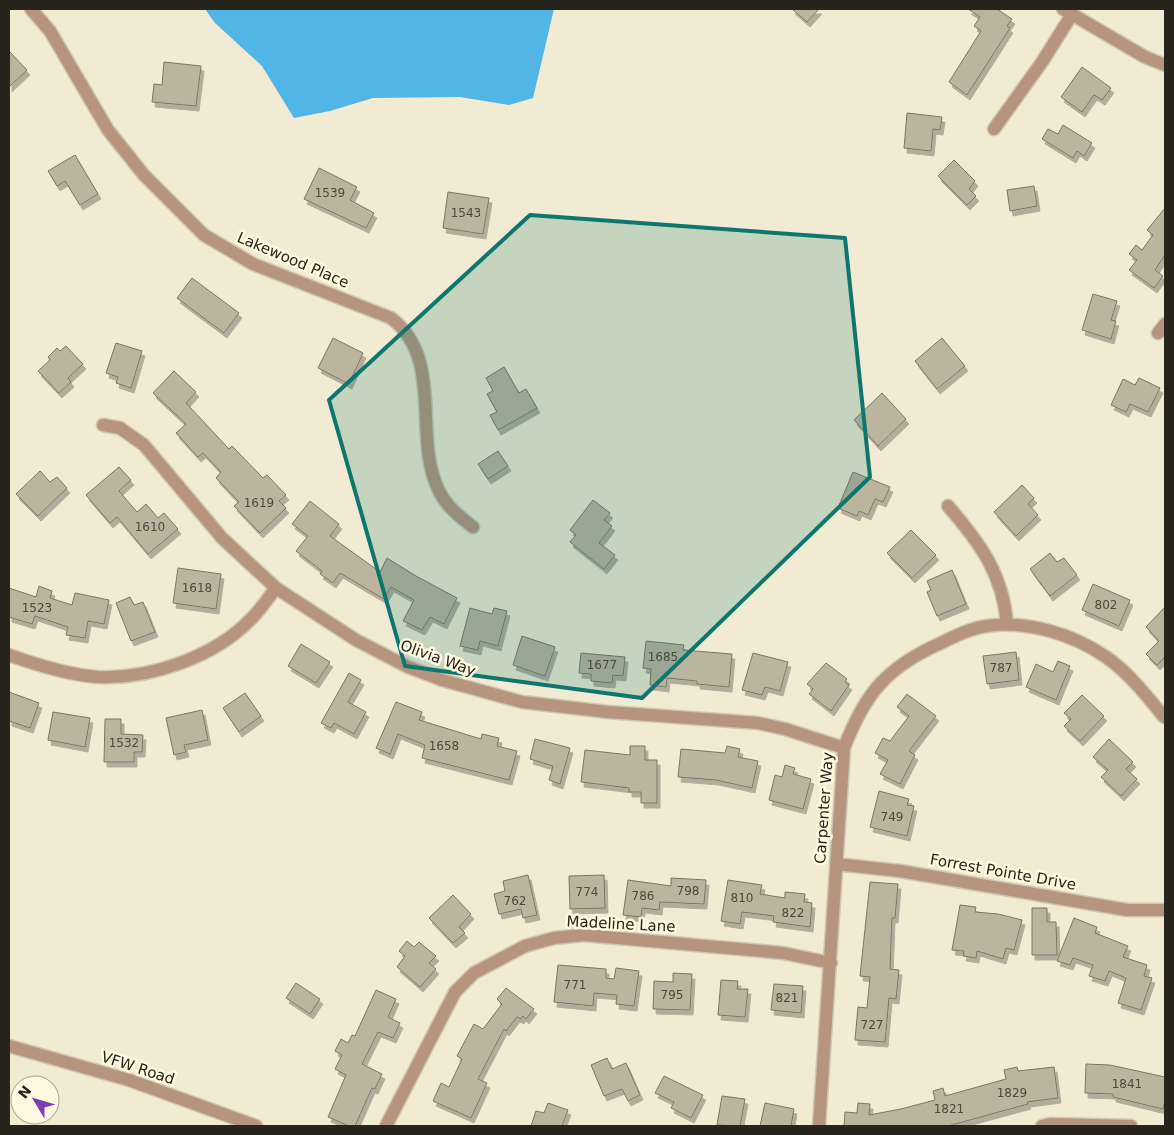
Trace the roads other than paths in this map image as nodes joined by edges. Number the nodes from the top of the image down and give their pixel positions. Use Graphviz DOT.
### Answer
graph roads {
  1 [pos="31,9"];
  2 [pos="1067,12"];
  3 [pos="1165,65"];
  4 [pos="994,128"];
  5 [pos="103,425"];
  6 [pos="948,506"];
  7 [pos="472,527"];
  8 [pos="276,588"];
  9 [pos="1007,624"];
  10 [pos="9,655"];
  11 [pos="1164,717"];
  12 [pos="844,748"];
  13 [pos="836,864"];
  14 [pos="1165,910"];
  15 [pos="831,964"];
  16 [pos="9,1046"];
  17 [pos="256,1126"];
  18 [pos="386,1126"];
  19 [pos="819,1126"];
  20 [pos="1042,1126"];
  21 [pos="1131,1126"];
  1 -- 7 [label="street, Lakewood Place"];
  2 -- 3 [label="street"];
  2 -- 4 [label="street"];
  5 -- 8 [label="street, Olivia Way"];
  6 -- 9 [label="street"];
  8 -- 10 [label="street"];
  8 -- 12 [label="street, Olivia Way"];
  9 -- 11 [label="street, Carpenter Way"];
  9 -- 12 [label="street, Carpenter Way"];
  12 -- 13 [label="street, Carpenter Way"];
  13 -- 14 [label="street, Forrest Pointe Drive"];
  13 -- 15 [label="street, Carpenter Way"];
  15 -- 18 [label="street, Madeline Lane"];
  15 -- 19 [label="street, Carpenter Way"];
  16 -- 17 [label="street, VFW Road"];
  20 -- 21 [label="street"];
}
